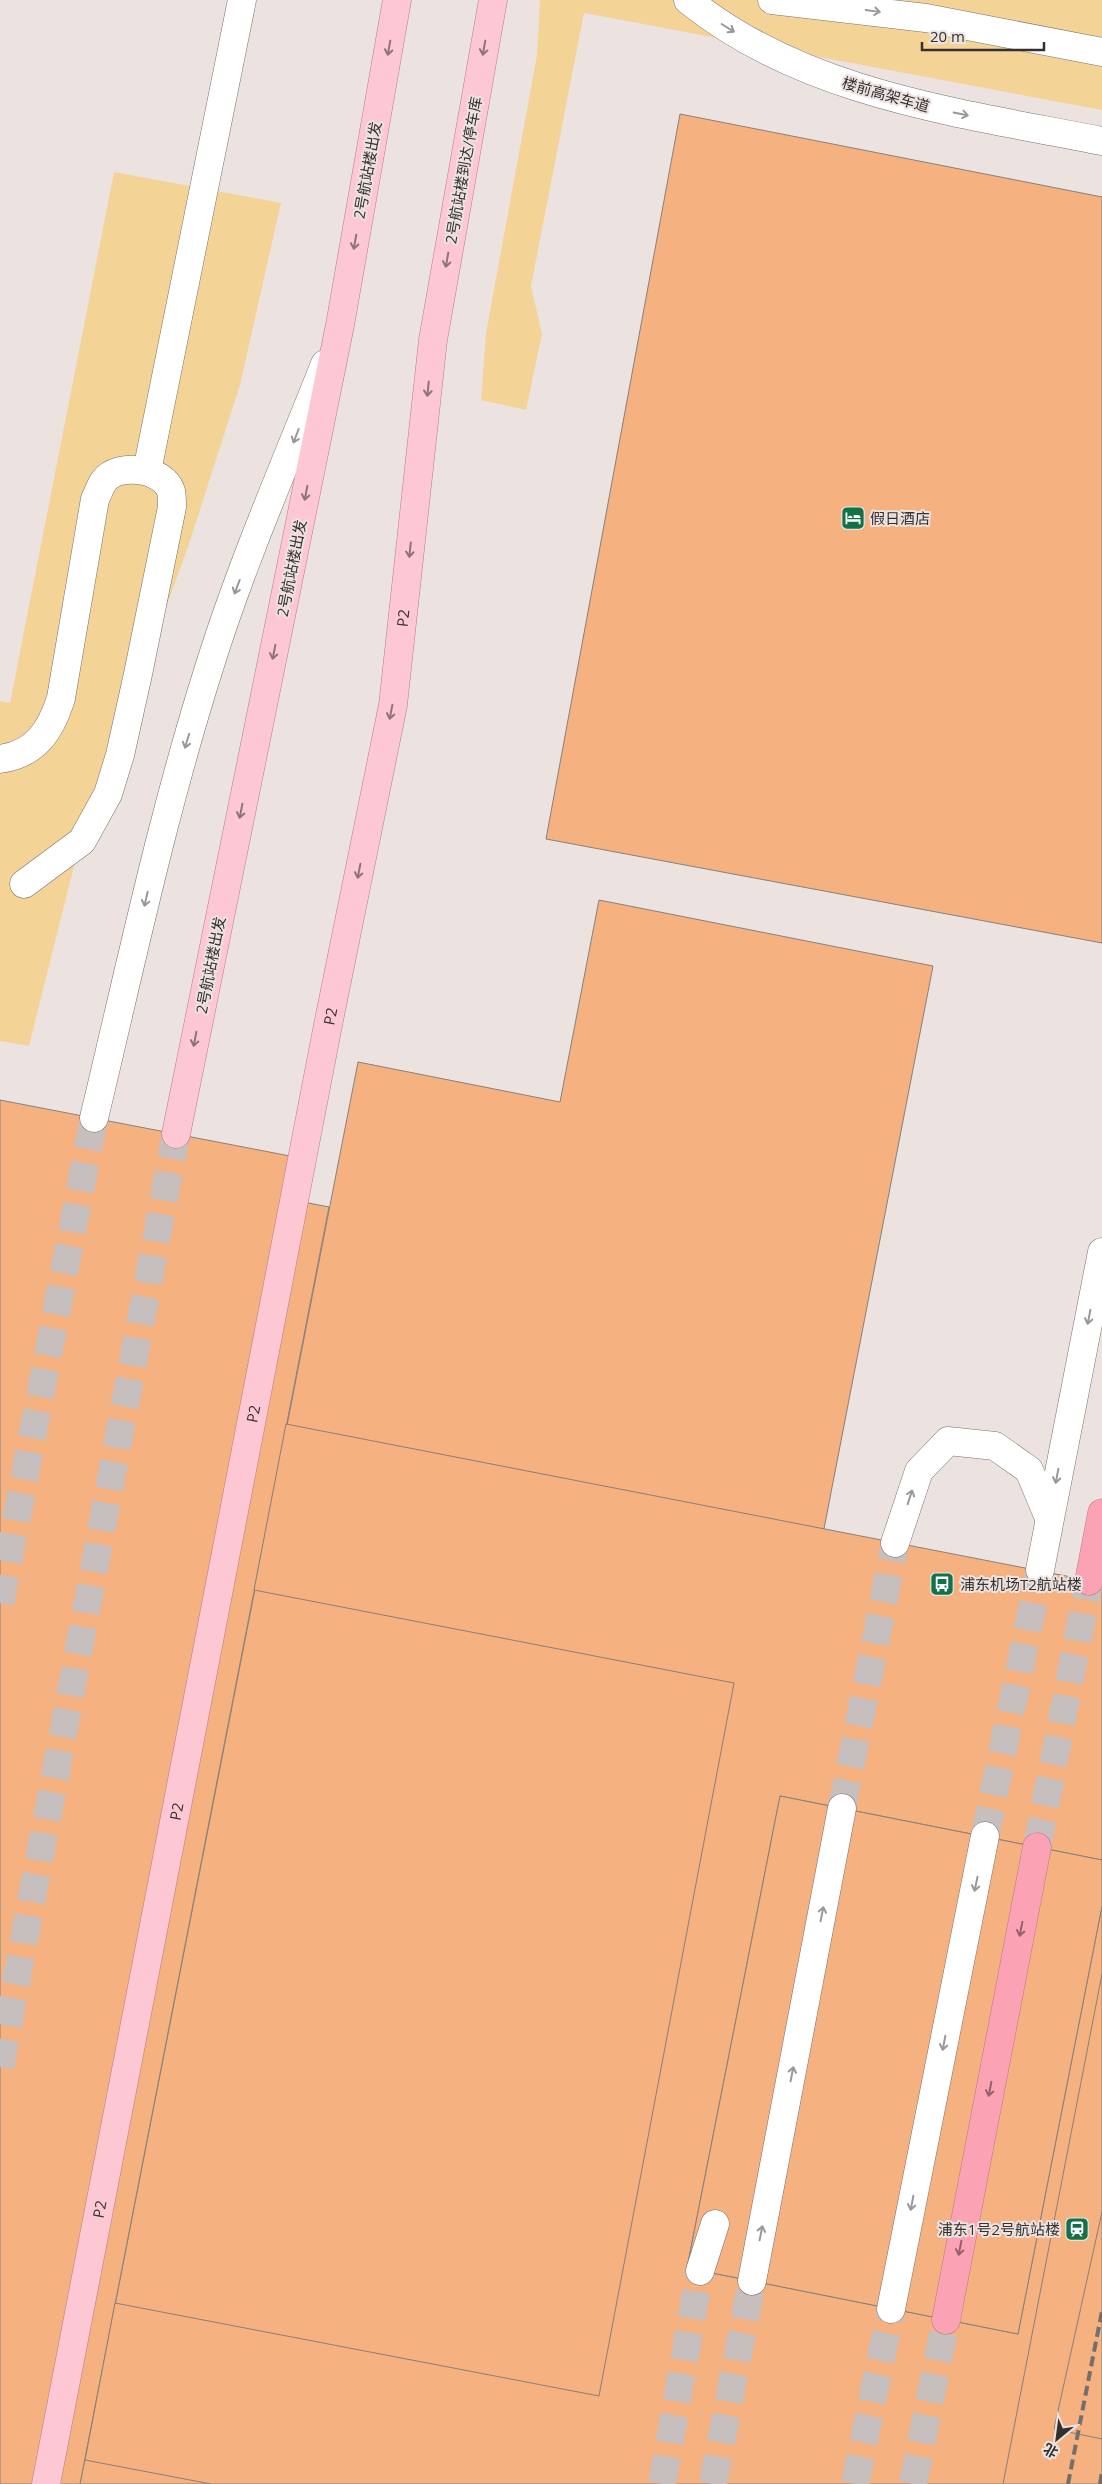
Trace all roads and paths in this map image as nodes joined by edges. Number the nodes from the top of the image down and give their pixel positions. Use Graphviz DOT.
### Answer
graph roads {
  1 [pos="242,0"];
  2 [pos="397,0"];
  3 [pos="493,0"];
  4 [pos="688,0"];
  5 [pos="772,0"];
  6 [pos="1102,52"];
  7 [pos="1102,141"];
  8 [pos="340,325"];
  9 [pos="433,340"];
  10 [pos="147,471"];
  11 [pos="0,759"];
  12 [pos="24,884"];
  13 [pos="94,1118"];
  14 [pos="176,1134"];
  15 [pos="1102,1252"];
  16 [pos="1102,1513"];
  17 [pos="1048,1518"];
  18 [pos="895,1543"];
  19 [pos="1040,1570"];
  20 [pos="1089,1581"];
  21 [pos="842,1808"];
  22 [pos="985,1836"];
  23 [pos="1037,1847"];
  24 [pos="716,2224"];
  25 [pos="700,2271"];
  26 [pos="752,2281"];
  27 [pos="891,2309"];
  28 [pos="946,2320"];
  29 [pos="46,2484"];
  1 -- 10 [label="street"];
  2 -- 8 [label="main road, 2号航站楼出发, one-way"];
  3 -- 9 [label="main road, 2号航站楼到达/停车库, one-way"];
  4 -- 7 [label="street, 楼前高架车道, one-way"];
  5 -- 6 [label="street, one-way"];
  8 -- 13 [label="street, one-way"];
  8 -- 14 [label="main road, 2号航站楼出发, one-way"];
  9 -- 29 [label="main road, P2, one-way"];
  10 -- 11 [label="street"];
  10 -- 12 [label="street"];
  15 -- 17 [label="street, one-way"];
  16 -- 20 [label="highway"];
  18 -- 17 [label="street, one-way"];
  17 -- 19 [label="street"];
  26 -- 21 [label="street, one-way"];
  22 -- 27 [label="street, one-way"];
  23 -- 28 [label="highway, one-way"];
  24 -- 25 [label="street"];
}
